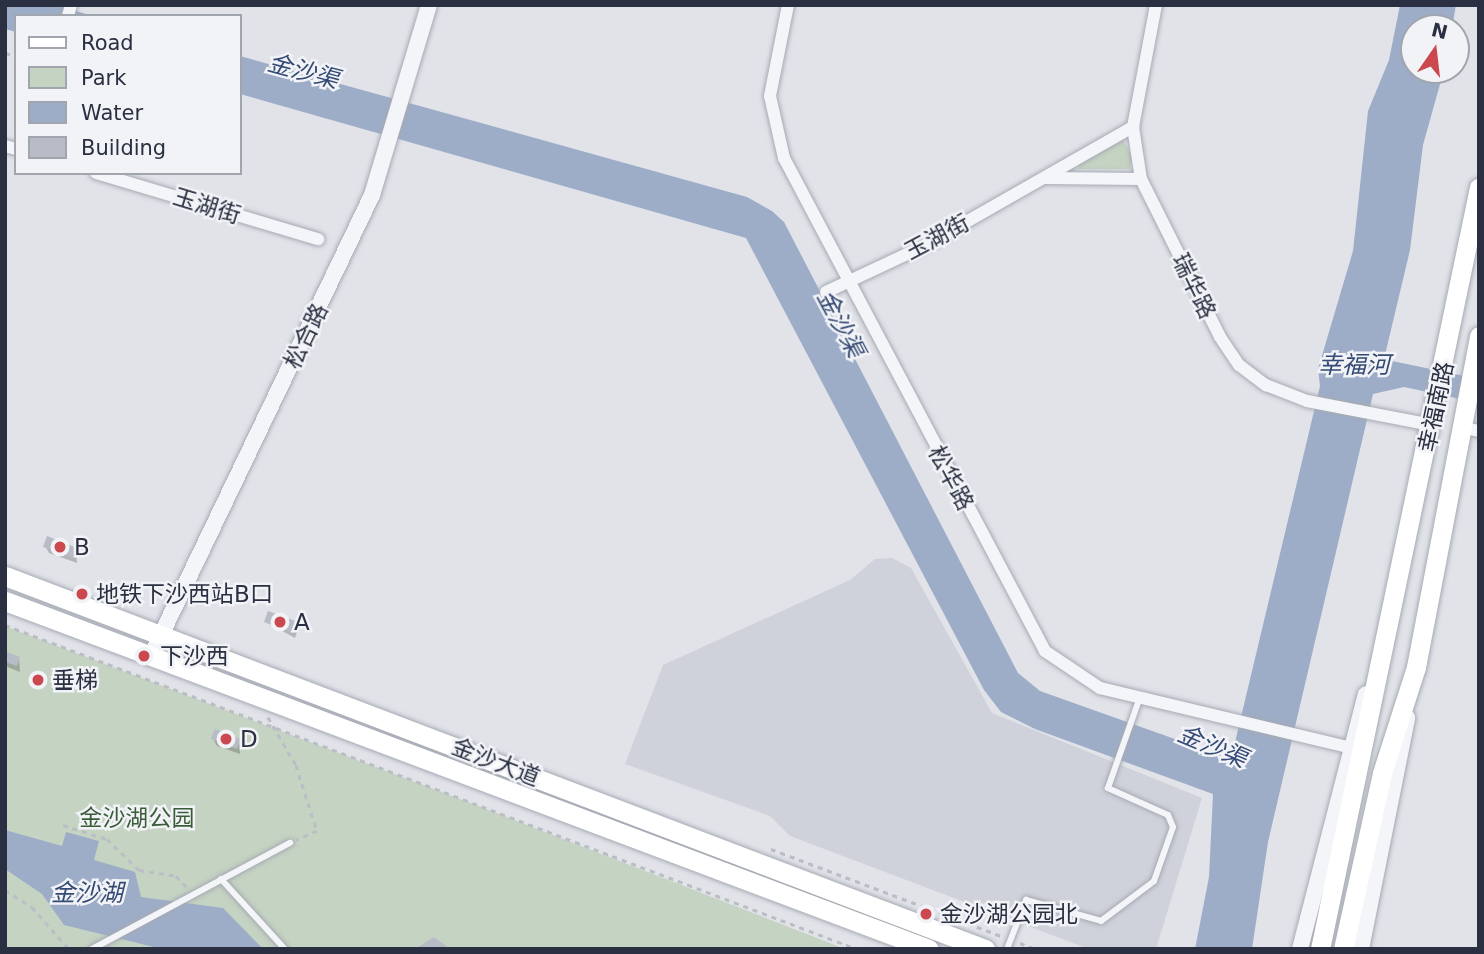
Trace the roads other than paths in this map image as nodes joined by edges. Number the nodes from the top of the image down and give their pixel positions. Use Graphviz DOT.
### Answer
graph roads {
  1 [pos="429,5"];
  2 [pos="788,5"];
  3 [pos="1156,5"];
  4 [pos="1133,127"];
  5 [pos="103,175"];
  6 [pos="1047,178"];
  7 [pos="1141,179"];
  8 [pos="1479,187"];
  9 [pos="318,239"];
  10 [pos="847,282"];
  11 [pos="826,292"];
  12 [pos="1479,335"];
  13 [pos="1467,422"];
  14 [pos="1432,425"];
  15 [pos="5,576"];
  16 [pos="5,601"];
  17 [pos="1389,626"];
  18 [pos="162,632"];
  19 [pos="152,654"];
  20 [pos="1416,667"];
  21 [pos="1140,697"];
  22 [pos="1348,747"];
  23 [pos="290,843"];
  24 [pos="221,879"];
  25 [pos="92,949"];
  26 [pos="285,949"];
  27 [pos="929,949"];
  28 [pos="985,949"];
  29 [pos="1007,949"];
  30 [pos="1300,949"];
  31 [pos="1320,949"];
  32 [pos="1343,949"];
  33 [pos="1361,949"];
  1 -- 18 [label="street, 松合路"];
  2 -- 10 [label="street, 松华路"];
  3 -- 4 [label="street, 瑞华路"];
  4 -- 6 [label="street, 玉湖街"];
  4 -- 7 [label="street, 瑞华路"];
  5 -- 9 [label="street, 玉湖街"];
  6 -- 7 [label="street, 玉湖街"];
  6 -- 10 [label="street, 玉湖街"];
  7 -- 14 [label="street, 瑞华路"];
  8 -- 14 [label="main road, 幸福南路"];
  10 -- 11 [label="street, 玉湖街"];
  10 -- 21 [label="street, 松华路"];
  12 -- 13 [label="main road, 幸福南路"];
  13 -- 20 [label="main road, 幸福南路"];
  14 -- 17 [label="main road, 幸福南路"];
  15 -- 18 [label="main road, 金沙大道"];
  16 -- 19 [label="main road, 金沙大道"];
  17 -- 22 [label="street, 幸福南路"];
  17 -- 31 [label="main road, 幸福南路"];
  18 -- 19 [label="street, 松合路"];
  18 -- 28 [label="main road, 金沙大道"];
  19 -- 27 [label="main road, 金沙大道"];
  20 -- 32 [label="main road, 幸福南路"];
  20 -- 33 [label="street, 幸福南路"];
  21 -- 22 [label="street, 松华路"];
  21 -- 29 [label="lane"];
  22 -- 30 [label="street, 幸福南路"];
  23 -- 24 [label="lane"];
  24 -- 25 [label="lane"];
  24 -- 26 [label="lane"];
}
